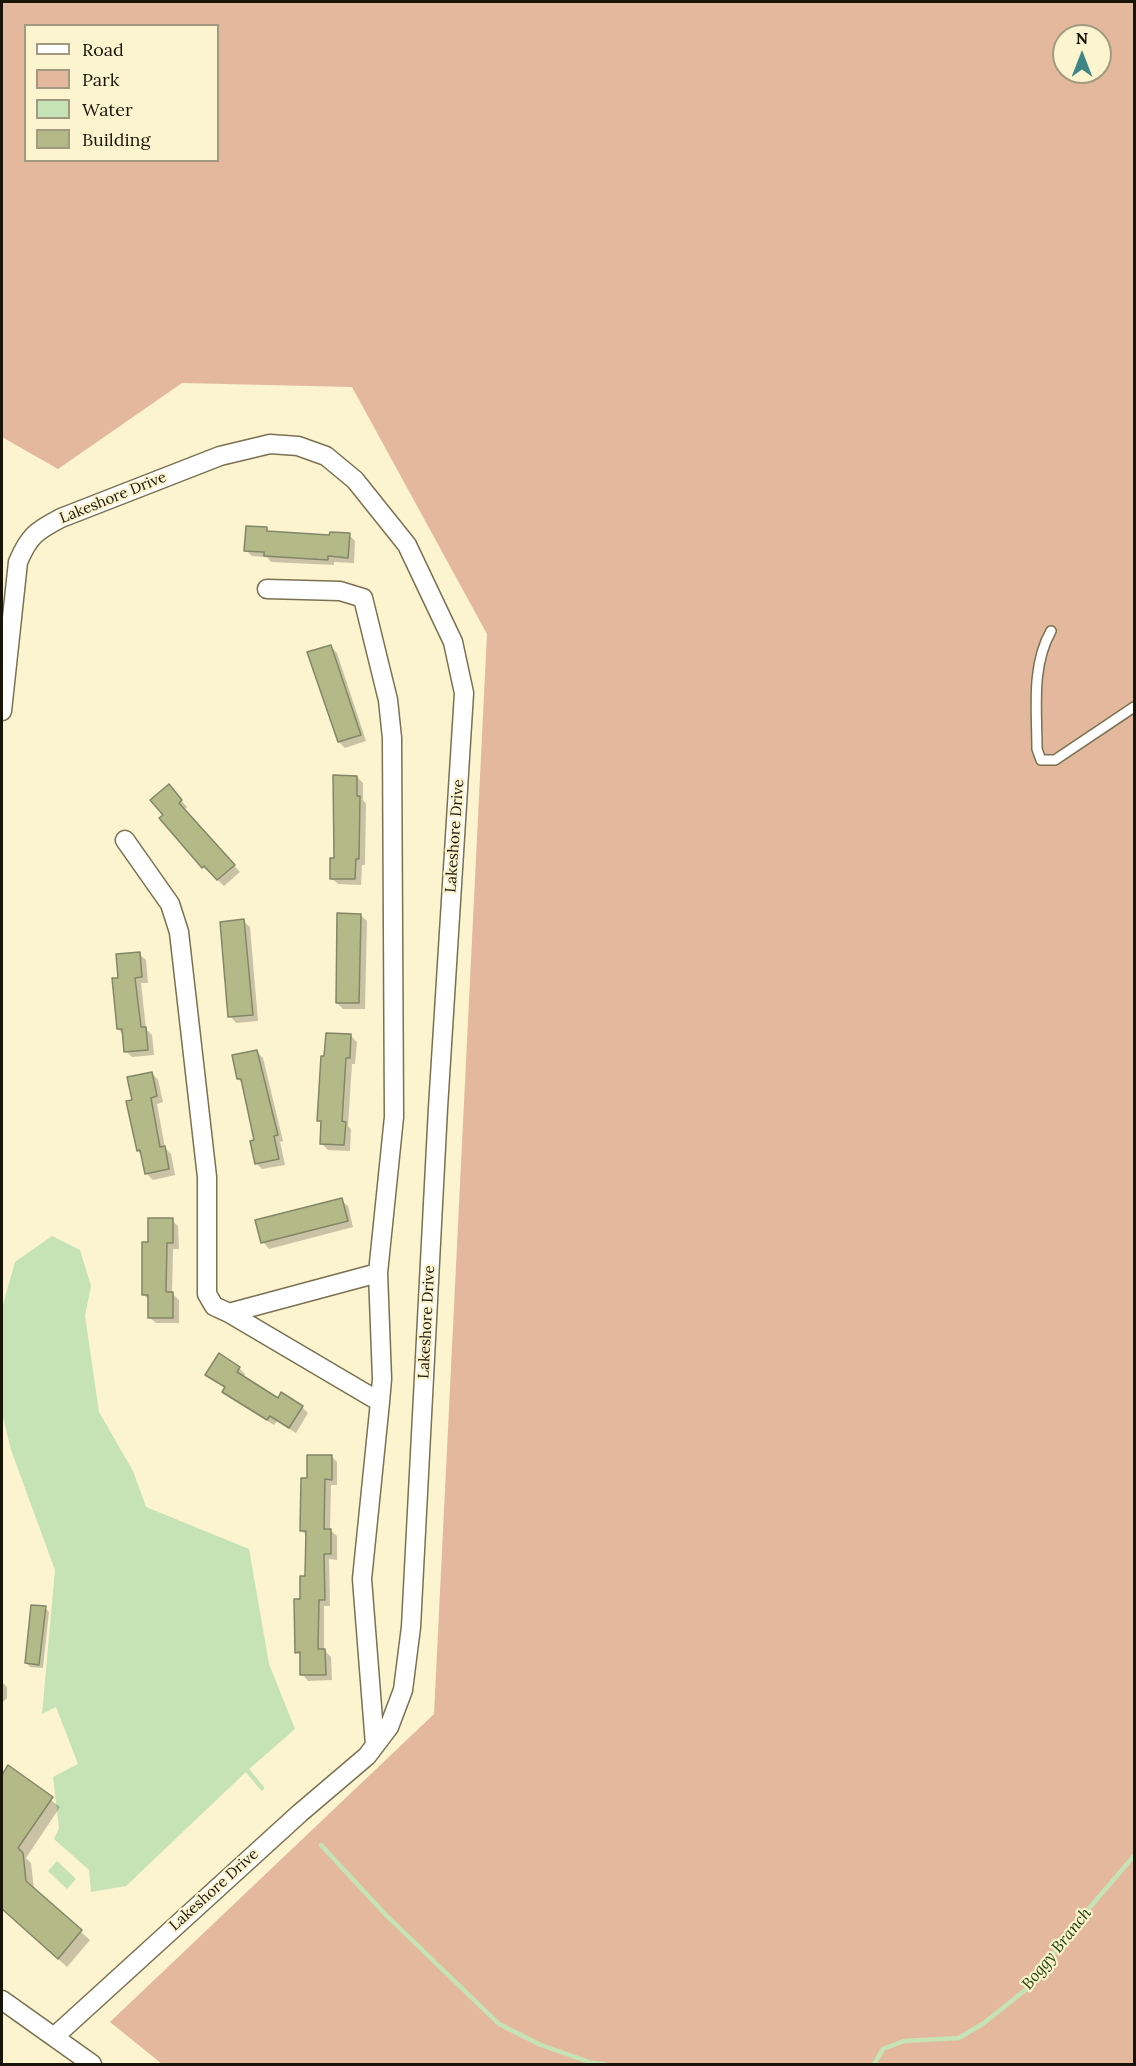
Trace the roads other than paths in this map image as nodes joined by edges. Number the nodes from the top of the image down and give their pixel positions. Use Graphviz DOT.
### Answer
graph roads {
  1 [pos="267,589"];
  2 [pos="1051,631"];
  3 [pos="1134,707"];
  4 [pos="2,711"];
  5 [pos="125,840"];
  6 [pos="378,1273"];
  7 [pos="229,1313"];
  8 [pos="380,1402"];
  9 [pos="375,1745"];
  10 [pos="2,2000"];
  11 [pos="54,2037"];
  12 [pos="92,2064"];
  1 -- 6 [label="street"];
  2 -- 3 [label="lane"];
  4 -- 9 [label="street, Lakeshore Drive"];
  5 -- 7 [label="street"];
  6 -- 7 [label="street"];
  6 -- 8 [label="street"];
  7 -- 8 [label="street"];
  8 -- 9 [label="street"];
  9 -- 11 [label="street, Lakeshore Drive"];
  10 -- 11 [label="street"];
  11 -- 12 [label="street"];
}
